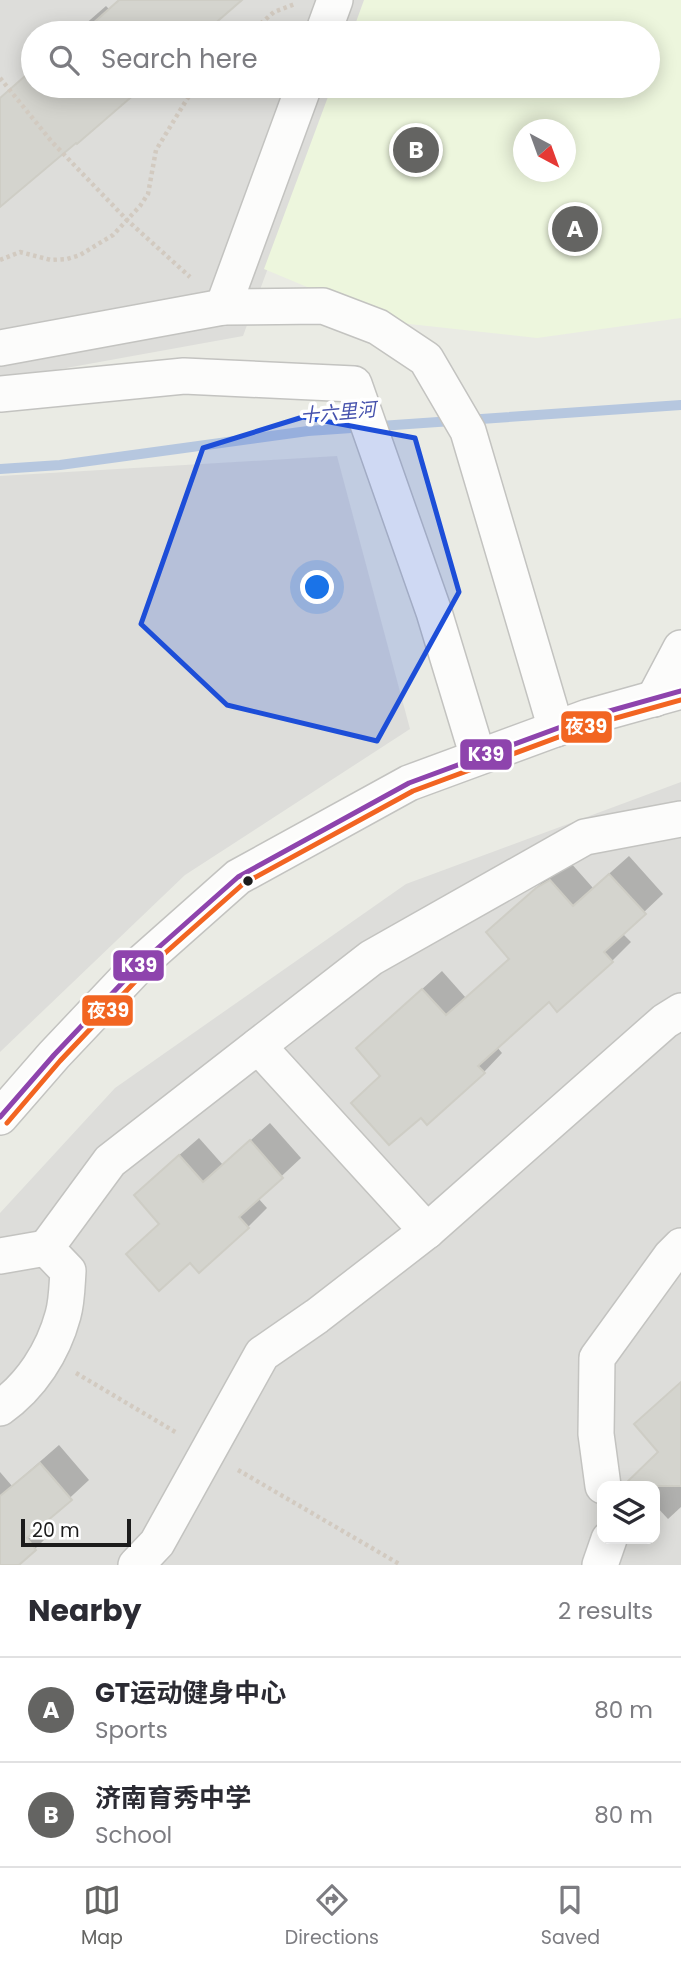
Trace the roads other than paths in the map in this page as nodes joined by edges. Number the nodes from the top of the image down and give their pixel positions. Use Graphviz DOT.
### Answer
graph roads {
  1 [pos="335,0"];
  2 [pos="327,21"];
  3 [pos="300,98"];
  4 [pos="223,307"];
  5 [pos="0,348"];
  6 [pos="0,394"];
  7 [pos="681,648"];
  8 [pos="667,695"];
  9 [pos="556,729"];
  10 [pos="478,757"];
  11 [pos="681,819"];
  12 [pos="681,1011"];
  13 [pos="258,1046"];
  14 [pos="0,1117"];
  15 [pos="427,1231"];
  16 [pos="681,1246"];
  17 [pos="47,1248"];
  18 [pos="0,1256"];
  19 [pos="0,1408"];
  20 [pos="602,1481"];
  21 [pos="607,1544"];
  22 [pos="136,1565"];
  23 [pos="600,1565"];
  1 -- 2 [label="street"];
  3 -- 4 [label="street"];
  4 -- 5 [label="street"];
  4 -- 9 [label="street"];
  6 -- 10 [label="street"];
  7 -- 8 [label="street"];
  8 -- 9 [label="street"];
  9 -- 10 [label="street"];
  10 -- 14 [label="street"];
  11 -- 13 [label="street"];
  12 -- 15 [label="street"];
  13 -- 15 [label="street"];
  13 -- 17 [label="street"];
  15 -- 22 [label="street"];
  16 -- 20 [label="street"];
  17 -- 18 [label="street"];
  17 -- 19 [label="street"];
  21 -- 23 [label="street"];
}
